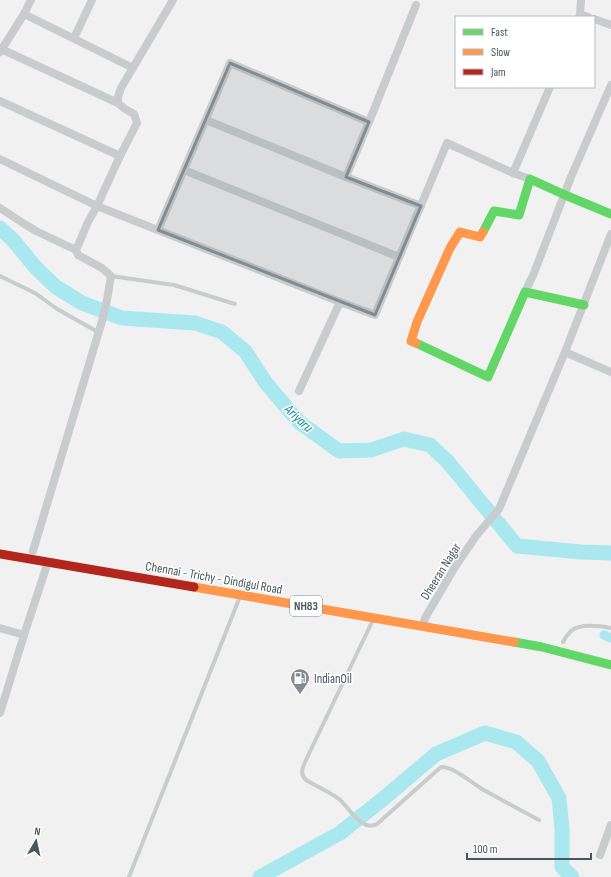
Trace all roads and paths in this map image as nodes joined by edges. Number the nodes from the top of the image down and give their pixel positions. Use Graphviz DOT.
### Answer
graph roads {
  1 [pos="31,0"];
  2 [pos="92,0"];
  3 [pos="172,0"];
  4 [pos="581,0"];
  5 [pos="416,5"];
  6 [pos="24,14"];
  7 [pos="579,15"];
  8 [pos="595,19"];
  9 [pos="611,25"];
  10 [pos="74,38"];
  11 [pos="1,51"];
  12 [pos="133,68"];
  13 [pos="611,85"];
  14 [pos="550,88"];
  15 [pos="0,101"];
  16 [pos="118,103"];
  17 [pos="206,120"];
  18 [pos="369,122"];
  19 [pos="120,156"];
  20 [pos="0,159"];
  21 [pos="184,170"];
  22 [pos="513,173"];
  23 [pos="346,178"];
  24 [pos="530,179"];
  25 [pos="565,195"];
  26 [pos="97,206"];
  27 [pos="421,206"];
  28 [pos="0,208"];
  29 [pos="611,214"];
  30 [pos="158,230"];
  31 [pos="611,234"];
  32 [pos="76,250"];
  33 [pos="399,257"];
  34 [pos="0,276"];
  35 [pos="111,276"];
  36 [pos="525,292"];
  37 [pos="340,302"];
  38 [pos="235,304"];
  39 [pos="584,305"];
  40 [pos="99,332"];
  41 [pos="565,352"];
  42 [pos="611,372"];
  43 [pos="299,391"];
  44 [pos="0,545"];
  45 [pos="33,551"];
  46 [pos="0,554"];
  47 [pos="48,562"];
  48 [pos="242,590"];
  49 [pos="411,615"];
  50 [pos="374,618"];
  51 [pos="424,622"];
  52 [pos="0,628"];
  53 [pos="611,628"];
  54 [pos="24,635"];
  55 [pos="560,641"];
  56 [pos="611,665"];
  57 [pos="0,685"];
  58 [pos="8,688"];
  59 [pos="0,713"];
  60 [pos="539,820"];
  61 [pos="611,825"];
  62 [pos="600,855"];
  63 [pos="129,877"];
  1 -- 6 [label="street"];
  2 -- 10 [label="street"];
  3 -- 12 [label="street"];
  4 -- 7 [label="street"];
  5 -- 18 [label="street"];
  6 -- 10 [label="street"];
  6 -- 11 [label="street"];
  8 -- 9 [label="street"];
  10 -- 12 [label="street"];
  11 -- 16 [label="street"];
  12 -- 16 [label="street"];
  13 -- 25 [label="street"];
  14 -- 22 [label="street"];
  15 -- 19 [label="street"];
  16 -- 19 [label="street"];
  17 -- 18 [label="street"];
  17 -- 21 [label="street"];
  17 -- 23 [label="street"];
  18 -- 23 [label="street"];
  19 -- 26 [label="street"];
  20 -- 26 [label="street"];
  21 -- 30 [label="street"];
  21 -- 33 [label="street"];
  22 -- 24 [label="street"];
  22 -- 27 [label="street"];
  23 -- 27 [label="street"];
  24 -- 25 [label="main road"];
  24 -- 36 [label="main road"];
  25 -- 29 [label="main road"];
  25 -- 36 [label="street"];
  26 -- 30 [label="street"];
  26 -- 32 [label="street"];
  27 -- 33 [label="street"];
  28 -- 32 [label="street"];
  30 -- 37 [label="street"];
  31 -- 39 [label="street, Dheeran Nagar"];
  32 -- 35 [label="street"];
  33 -- 37 [label="street"];
  34 -- 40 [label="lane"];
  35 -- 38 [label="lane"];
  35 -- 40 [label="street"];
  36 -- 39 [label="main road"];
  37 -- 43 [label="street"];
  39 -- 41 [label="street, Dheeran Nagar"];
  40 -- 45 [label="street"];
  41 -- 42 [label="street"];
  41 -- 51 [label="street, Dheeran Nagar"];
  44 -- 45 [label="main road, Chennai - Trichy - Dindigul Road"];
  45 -- 48 [label="main road, Chennai - Trichy - Dindigul Road"];
  46 -- 47 [label="main road, Chennai - Trichy - Dindigul Road / NH83"];
  47 -- 48 [label="main road, Chennai - Trichy - Dindigul Road / NH83"];
  47 -- 54 [label="street"];
  48 -- 50 [label="main road, Chennai - Trichy - Dindigul Road / NH83"];
  48 -- 63 [label="lane"];
  49 -- 51 [label="main road, Chennai - Trichy - Dindigul Road"];
  50 -- 51 [label="main road, Chennai - Trichy - Dindigul Road / NH83"];
  50 -- 60 [label="lane"];
  51 -- 55 [label="main road, Chennai - Trichy - Dindigul Road"];
  51 -- 56 [label="main road, Chennai - Trichy - Dindigul Road / NH83"];
  52 -- 54 [label="street"];
  53 -- 55 [label="lane"];
  54 -- 58 [label="street"];
  57 -- 58 [label="street"];
  58 -- 59 [label="street"];
  61 -- 62 [label="street"];
}
